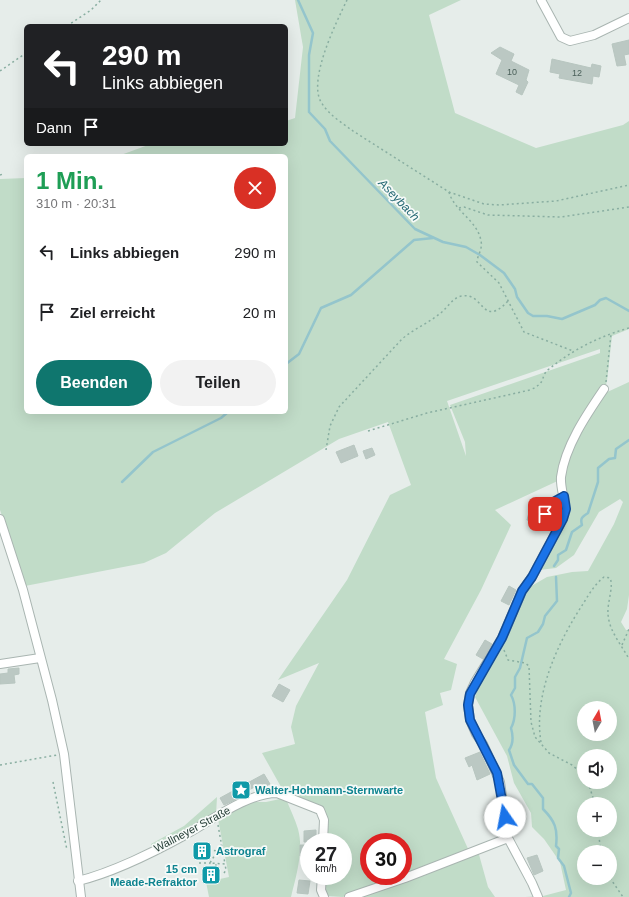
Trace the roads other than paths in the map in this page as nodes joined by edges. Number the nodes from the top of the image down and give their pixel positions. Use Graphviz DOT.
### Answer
graph roads {
  1 [pos="541,0"];
  2 [pos="629,18"];
  3 [pos="604,389"];
  4 [pos="564,496"];
  5 [pos="545,514"];
  6 [pos="0,520"];
  7 [pos="40,658"];
  8 [pos="0,664"];
  9 [pos="323,833"];
  10 [pos="508,838"];
  11 [pos="78,881"];
  12 [pos="322,885"];
  13 [pos="81,897"];
  14 [pos="324,897"];
  15 [pos="349,897"];
  16 [pos="538,897"];
  1 -- 2 [label="street"];
  3 -- 4 [label="street"];
  4 -- 5 [label="street"];
  4 -- 10 [label="street"];
  6 -- 7 [label="street"];
  7 -- 8 [label="street"];
  7 -- 11 [label="street"];
  9 -- 11 [label="street, Wallneyer Straße"];
  10 -- 15 [label="street"];
  10 -- 16 [label="street"];
  11 -- 13 [label="street"];
  12 -- 14 [label="street"];
}
